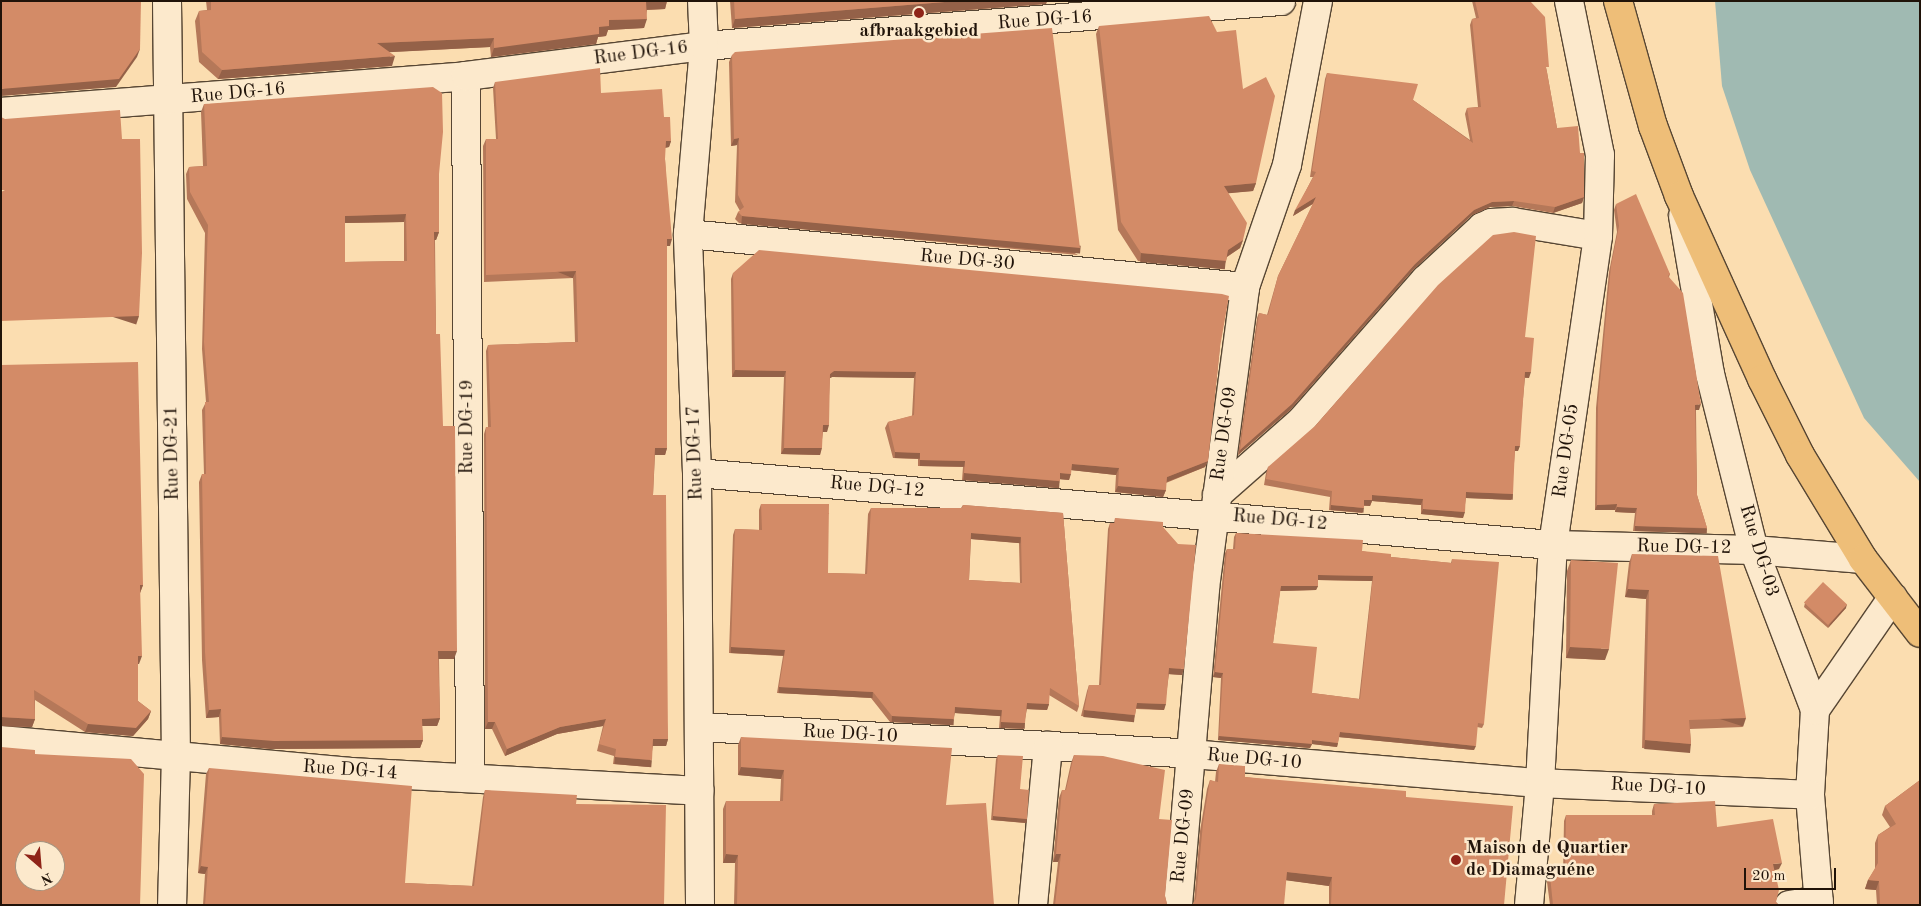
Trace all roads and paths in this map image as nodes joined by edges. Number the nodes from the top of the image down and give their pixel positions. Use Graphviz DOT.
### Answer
graph roads {
  1 [pos="167,1"];
  2 [pos="702,1"];
  3 [pos="1318,1"];
  4 [pos="1569,1"];
  5 [pos="1618,1"];
  6 [pos="1271,2"];
  7 [pos="704,46"];
  8 [pos="466,76"];
  9 [pos="170,100"];
  10 [pos="1,112"];
  11 [pos="1680,196"];
  12 [pos="688,234"];
  13 [pos="1598,236"];
  14 [pos="1245,287"];
  15 [pos="698,473"];
  16 [pos="1216,505"];
  17 [pos="1554,545"];
  18 [pos="1754,550"];
  19 [pos="1863,559"];
  20 [pos="1893,597"];
  21 [pos="1920,633"];
  22 [pos="1815,710"];
  23 [pos="699,727"];
  24 [pos="1,740"];
  25 [pos="1048,746"];
  26 [pos="1192,754"];
  27 [pos="176,755"];
  28 [pos="470,778"];
  29 [pos="1540,783"];
  30 [pos="699,791"];
  31 [pos="1810,795"];
  32 [pos="1819,902"];
  33 [pos="172,905"];
  34 [pos="700,905"];
  35 [pos="1033,905"];
  36 [pos="1178,905"];
  37 [pos="1529,905"];
  38 [pos="1789,905"];
  1 -- 9 [label="street, Rue DG-21"];
  2 -- 7 [label="street, Rue DG-17"];
  3 -- 14 [label="street, Rue DG-09"];
  4 -- 13 [label="street, Rue DG-05"];
  5 -- 11 [label="highway"];
  6 -- 7 [label="street, Rue DG-16"];
  7 -- 8 [label="street, Rue DG-16"];
  7 -- 12 [label="street, Rue DG-17"];
  8 -- 9 [label="street, Rue DG-16"];
  8 -- 28 [label="street, Rue DG-19"];
  9 -- 10 [label="street, Rue DG-16"];
  9 -- 27 [label="street, Rue DG-21"];
  11 -- 18 [label="street, Rue DG-03"];
  11 -- 19 [label="highway"];
  12 -- 14 [label="street, Rue DG-30"];
  12 -- 15 [label="street, Rue DG-17"];
  13 -- 16 [label="street"];
  13 -- 17 [label="street, Rue DG-05"];
  14 -- 16 [label="street, Rue DG-09"];
  15 -- 16 [label="street, Rue DG-12"];
  15 -- 23 [label="street, Rue DG-17"];
  16 -- 17 [label="street, Rue DG-12"];
  16 -- 26 [label="street, Rue DG-09"];
  17 -- 18 [label="street, Rue DG-12"];
  17 -- 29 [label="street, Rue DG-05"];
  18 -- 19 [label="street, Rue DG-12"];
  18 -- 22 [label="street, Rue DG-03"];
  19 -- 20 [label="highway"];
  20 -- 21 [label="highway"];
  20 -- 22 [label="street"];
  22 -- 31 [label="street, Rue DG-03"];
  23 -- 25 [label="street, Rue DG-10"];
  23 -- 30 [label="street, Rue DG-17"];
  24 -- 27 [label="street, Rue DG-14"];
  25 -- 26 [label="street, Rue DG-10"];
  25 -- 35 [label="street"];
  26 -- 29 [label="street, Rue DG-10"];
  26 -- 36 [label="street, Rue DG-09"];
  27 -- 28 [label="street, Rue DG-14"];
  27 -- 33 [label="street, Rue DG-21"];
  28 -- 30 [label="street, Rue DG-14"];
  29 -- 31 [label="street, Rue DG-10"];
  29 -- 37 [label="street, Rue DG-05"];
  30 -- 34 [label="street, Rue DG-17"];
  31 -- 32 [label="street, Rue DG-03"];
  32 -- 38 [label="street"];
}
